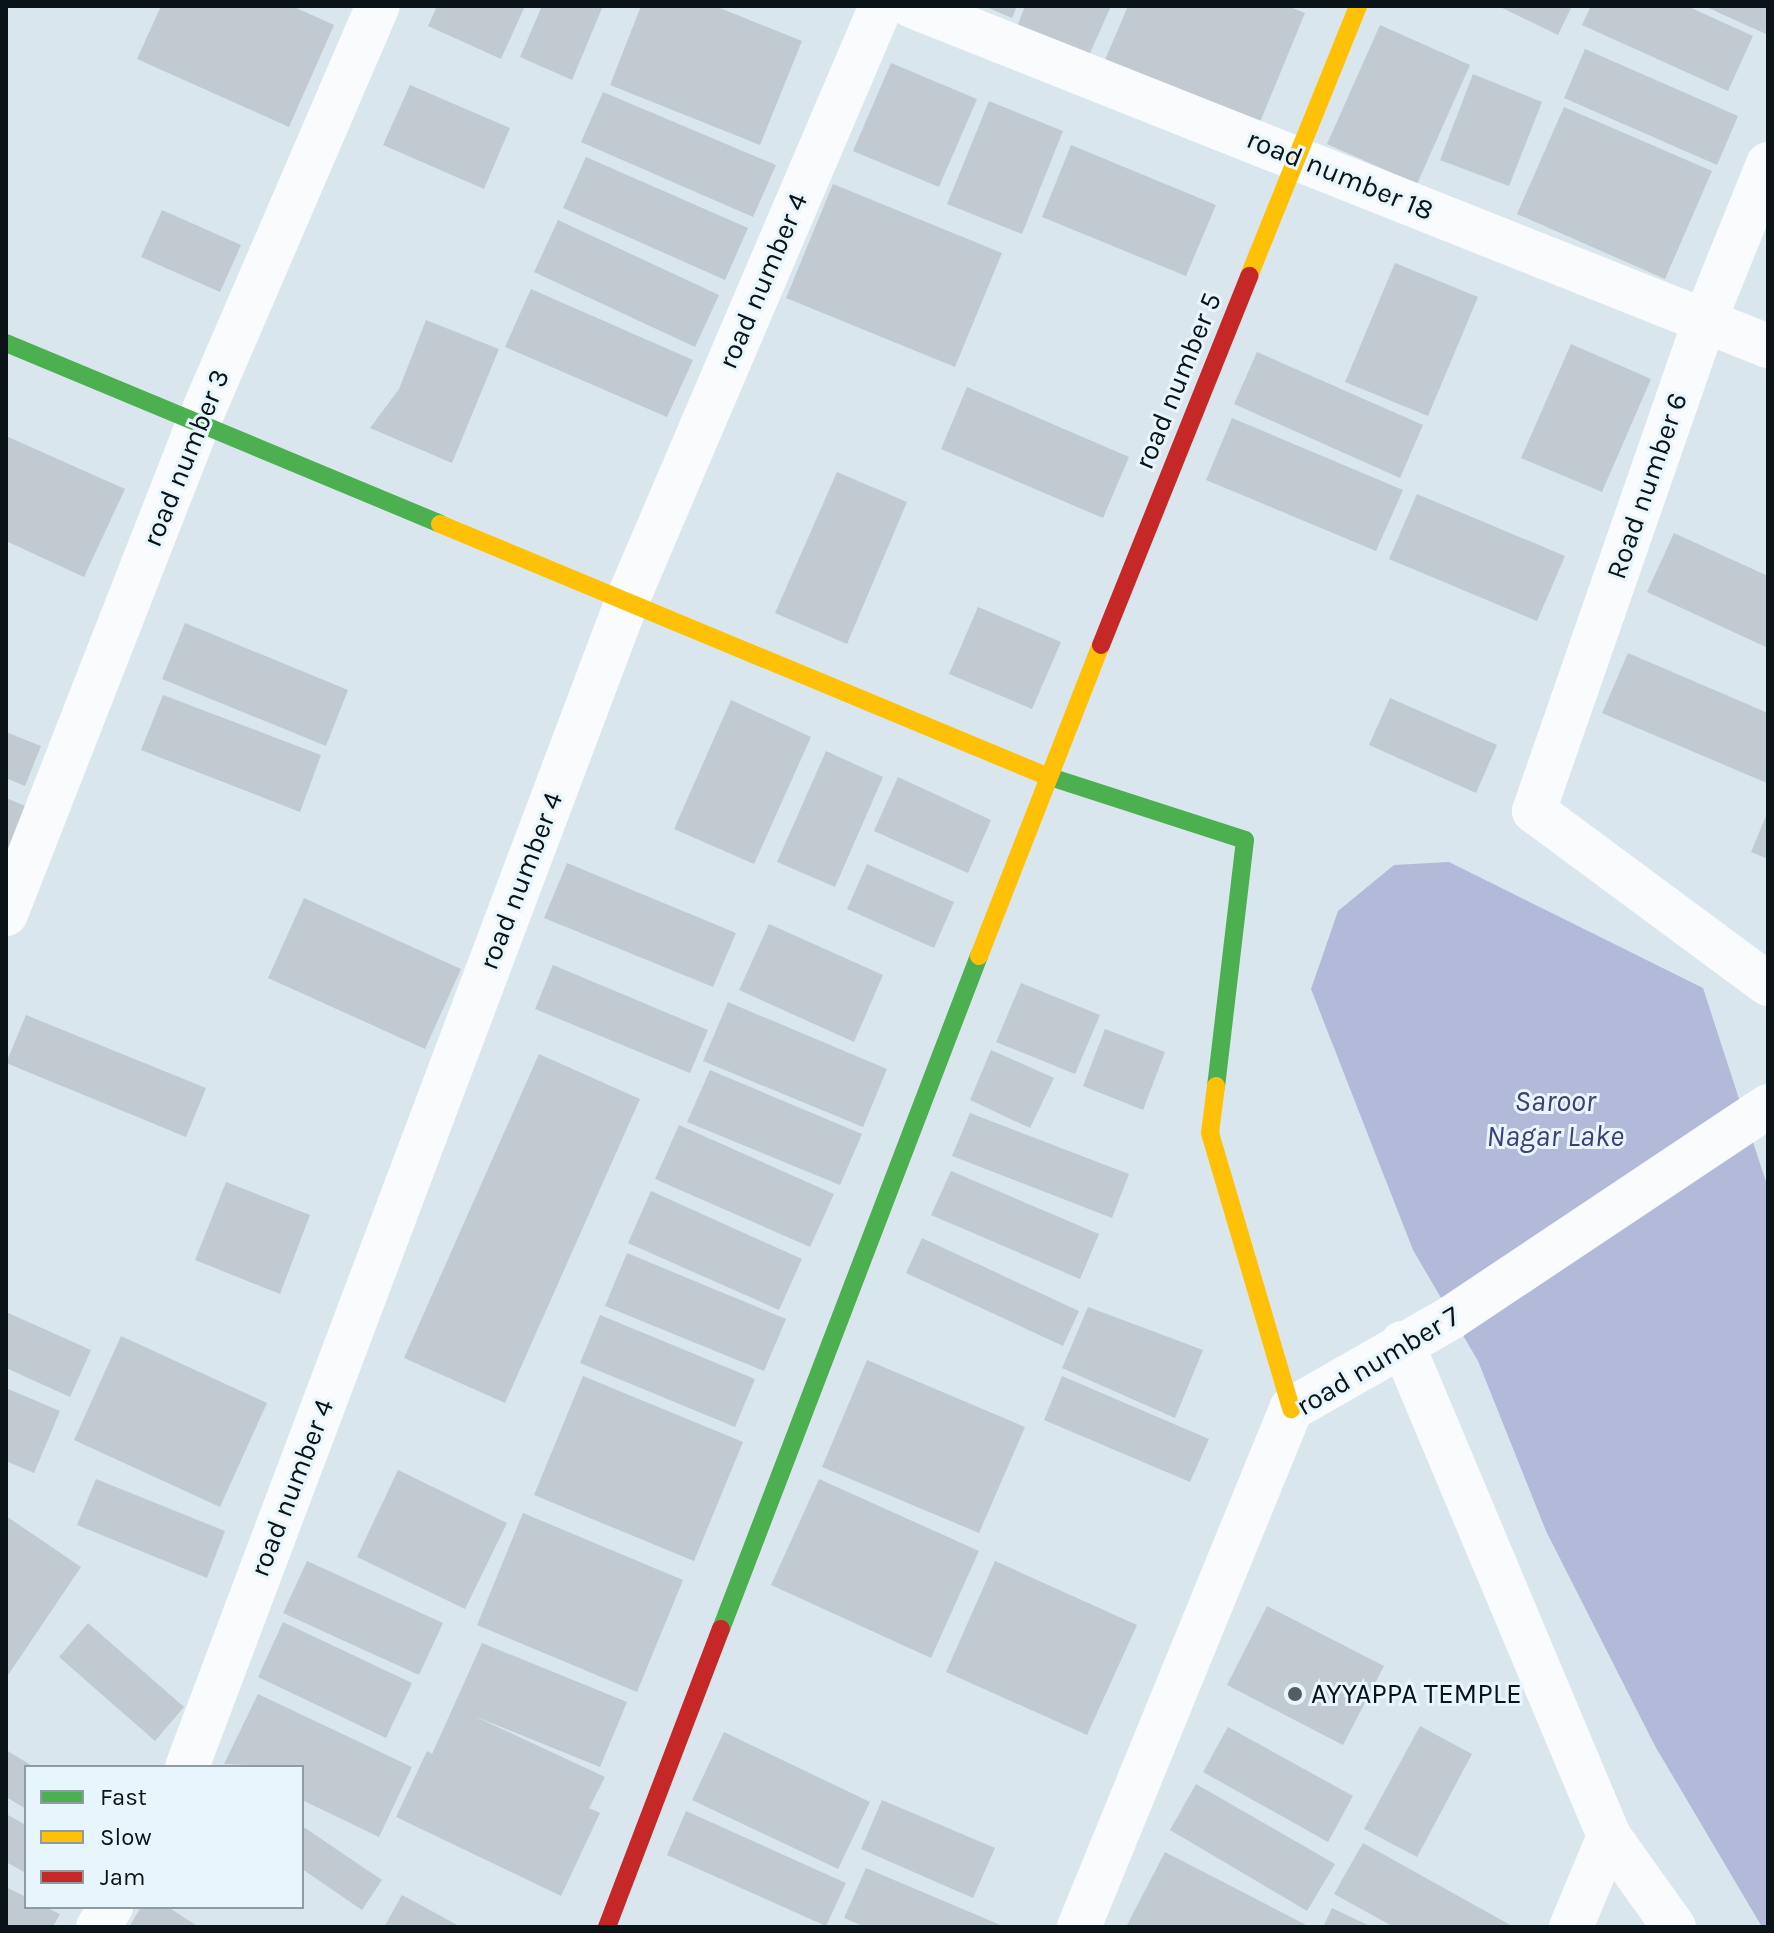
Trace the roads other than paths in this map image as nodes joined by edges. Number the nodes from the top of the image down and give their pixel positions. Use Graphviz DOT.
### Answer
graph roads {
  1 [pos="378,6"];
  2 [pos="881,6"];
  3 [pos="912,6"];
  4 [pos="1358,6"];
  5 [pos="1299,158"];
  6 [pos="1768,164"];
  7 [pos="1705,320"];
  8 [pos="6,343"];
  9 [pos="1768,346"];
  10 [pos="199,421"];
  11 [pos="627,601"];
  12 [pos="1048,777"];
  13 [pos="6,914"];
  14 [pos="1768,984"];
  15 [pos="1768,1106"];
  16 [pos="1402,1343"];
  17 [pos="1291,1409"];
  18 [pos="188,1765"];
  19 [pos="1609,1836"];
  20 [pos="110,1909"];
  21 [pos="98,1927"];
  22 [pos="607,1927"];
  23 [pos="1079,1927"];
  24 [pos="1571,1927"];
  25 [pos="1674,1927"];
  1 -- 10 [label="street, road number 3"];
  2 -- 11 [label="street, road number 4"];
  3 -- 5 [label="street, road number 18"];
  4 -- 5 [label="street, road number 5"];
  5 -- 7 [label="street, road number 18"];
  5 -- 12 [label="street, road number 5"];
  6 -- 7 [label="street, Road number 6"];
  7 -- 9 [label="street, road number 18"];
  7 -- 14 [label="street, Road number 6"];
  8 -- 10 [label="street"];
  10 -- 11 [label="street"];
  10 -- 13 [label="street, road number 3"];
  11 -- 12 [label="street"];
  11 -- 18 [label="street, road number 4"];
  12 -- 17 [label="street"];
  12 -- 22 [label="street, road number 5"];
  15 -- 16 [label="street, road number 7"];
  16 -- 17 [label="street, road number 7"];
  16 -- 19 [label="street"];
  17 -- 23 [label="street, road number 7"];
  19 -- 24 [label="street"];
  19 -- 25 [label="street"];
  20 -- 21 [label="street"];
}
